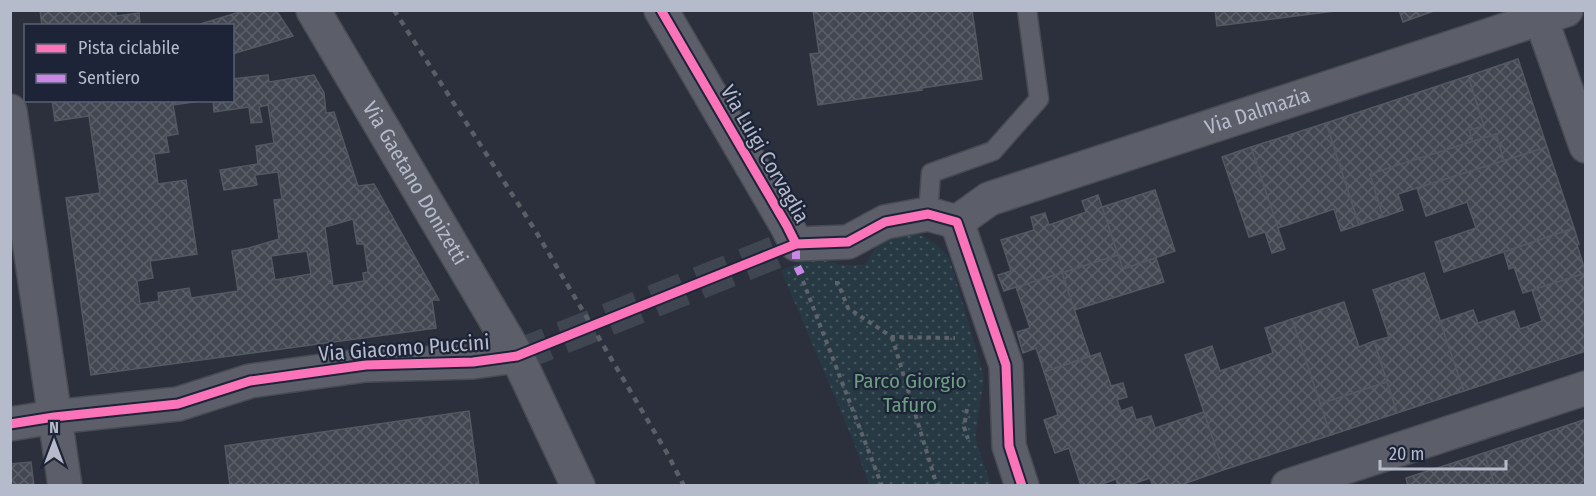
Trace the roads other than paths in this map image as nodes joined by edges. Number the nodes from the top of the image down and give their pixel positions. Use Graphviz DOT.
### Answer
graph roads {
  1 [pos="313,10"];
  2 [pos="661,10"];
  3 [pos="1027,10"];
  4 [pos="1549,13"];
  5 [pos="10,111"];
  6 [pos="1586,146"];
  7 [pos="943,218"];
  8 [pos="517,356"];
  9 [pos="1586,388"];
  10 [pos="54,417"];
  11 [pos="10,424"];
  12 [pos="65,486"];
  13 [pos="578,486"];
  14 [pos="1022,486"];
  15 [pos="1288,486"];
  1 -- 8 [label="street, Via Gaetano Donizetti"];
  2 -- 7 [label="street, Via Luigi Corvaglia"];
  3 -- 7 [label="lane"];
  4 -- 6 [label="street"];
  4 -- 7 [label="street, Via Dalmazia"];
  5 -- 10 [label="street"];
  7 -- 14 [label="street"];
  8 -- 10 [label="street, Via Giacomo Puccini"];
  8 -- 13 [label="street, Via Giacomo Puccini"];
  9 -- 15 [label="street"];
  10 -- 11 [label="street, Via Giacomo Puccini"];
  10 -- 12 [label="street"];
}
